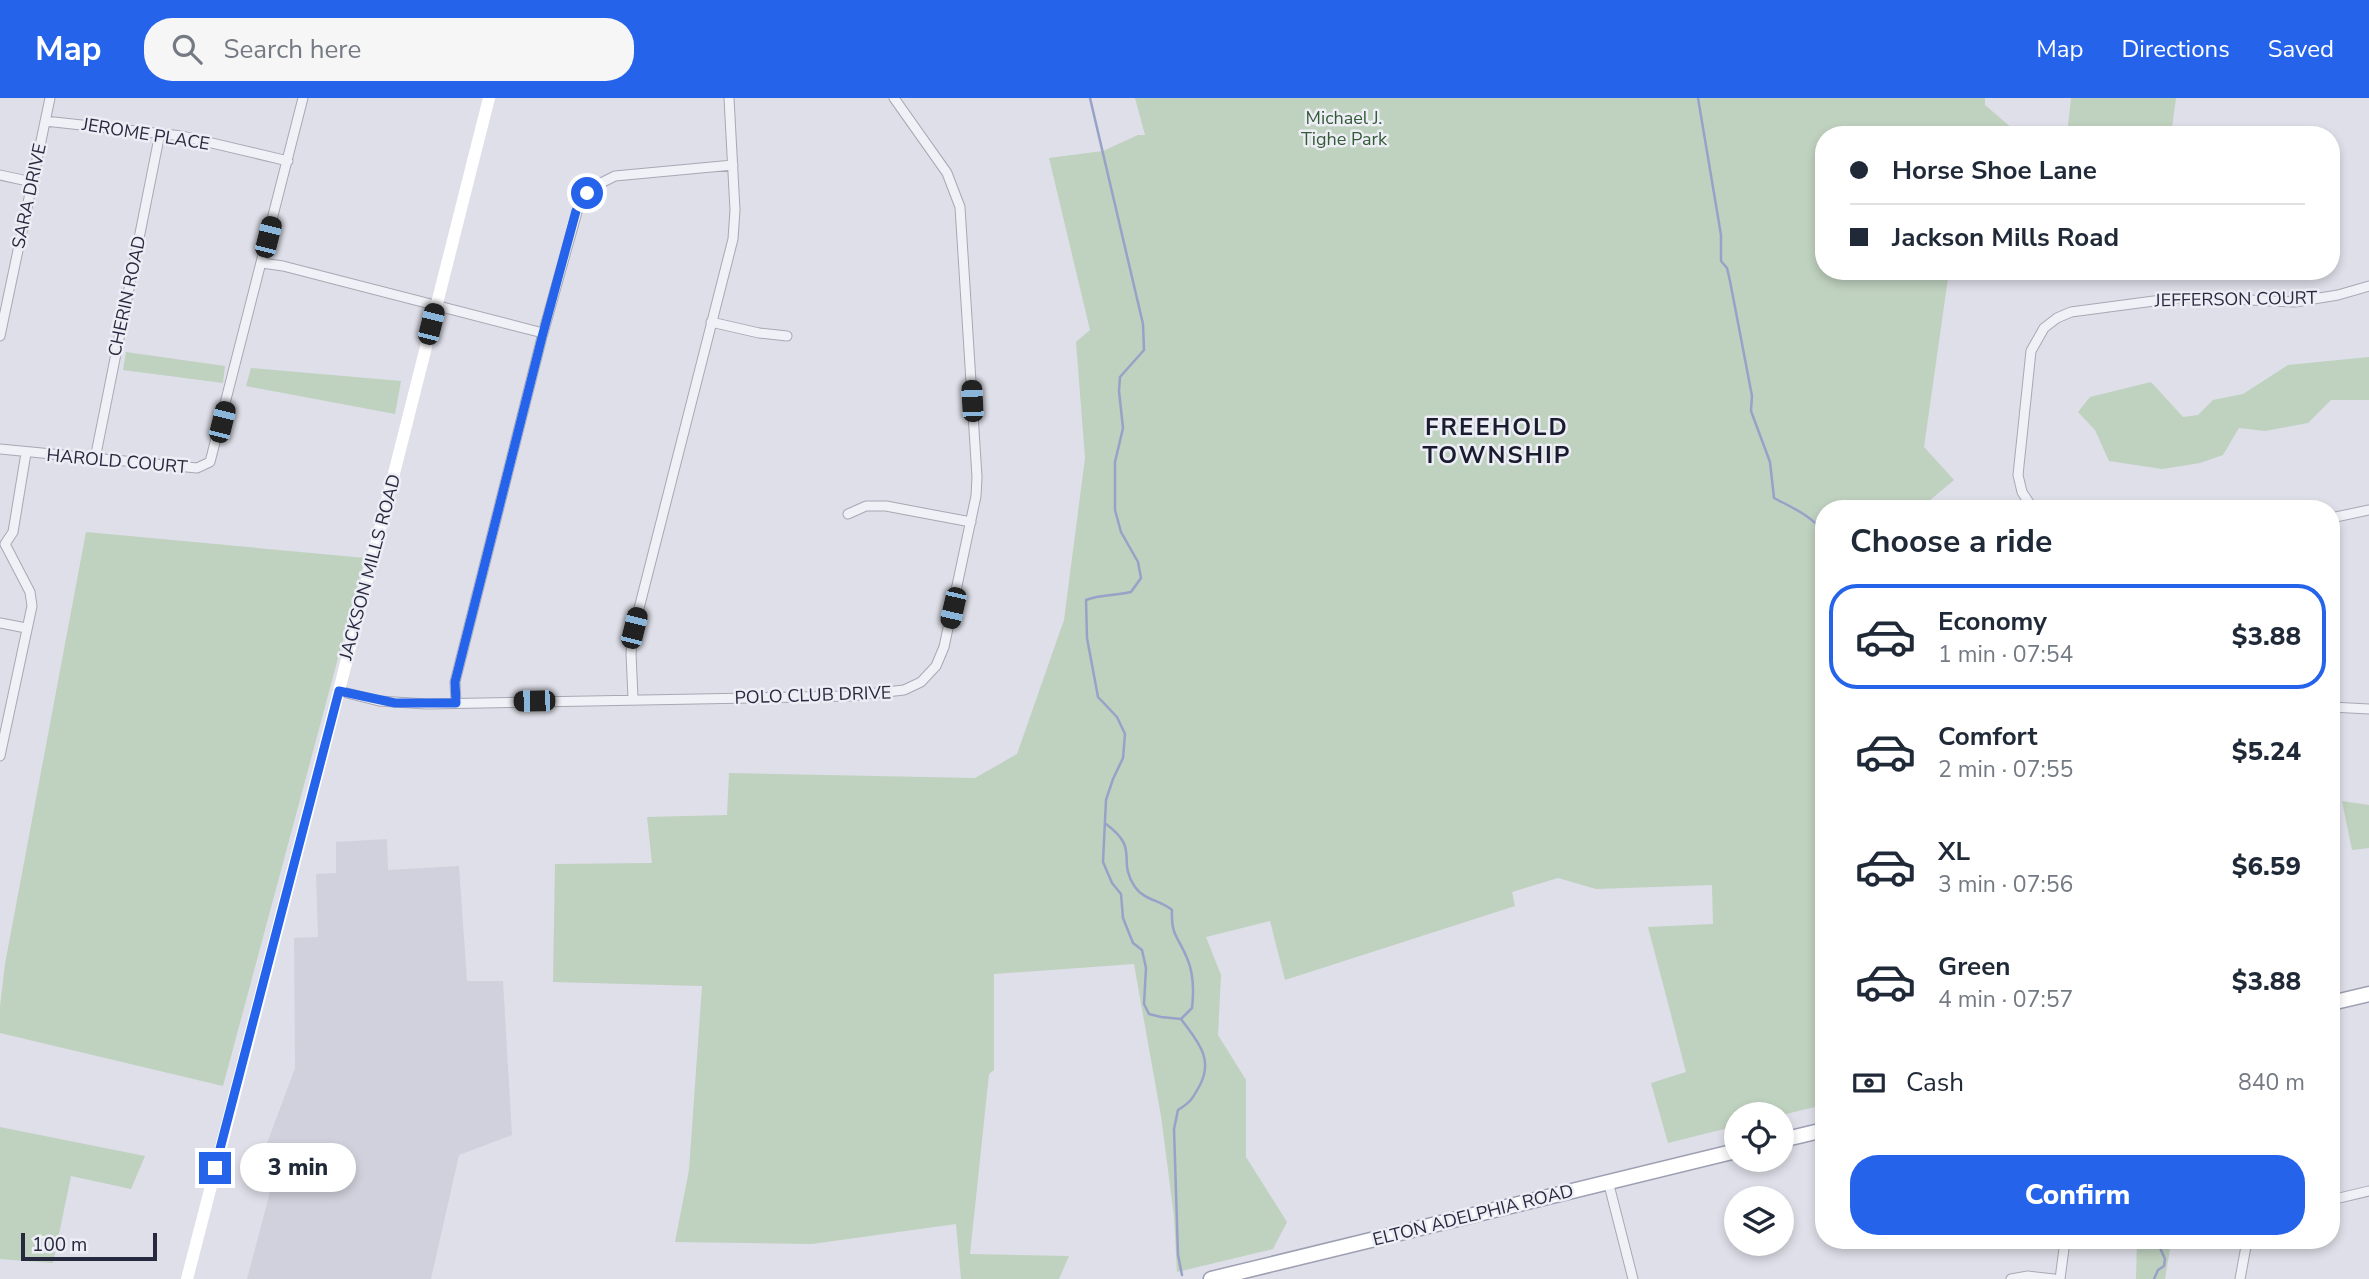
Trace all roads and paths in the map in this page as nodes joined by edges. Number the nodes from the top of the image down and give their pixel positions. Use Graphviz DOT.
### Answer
graph roads {
  1 [pos="50,98"];
  2 [pos="303,98"];
  3 [pos="489,98"];
  4 [pos="729,98"];
  5 [pos="894,98"];
  6 [pos="45,121"];
  7 [pos="159,133"];
  8 [pos="288,161"];
  9 [pos="733,165"];
  10 [pos="0,175"];
  11 [pos="32,182"];
  12 [pos="262,263"];
  13 [pos="2369,286"];
  14 [pos="436,306"];
  15 [pos="711,322"];
  16 [pos="543,333"];
  17 [pos="0,336"];
  18 [pos="787,336"];
  19 [pos="0,449"];
  20 [pos="26,453"];
  21 [pos="95,459"];
  22 [pos="2027,500"];
  23 [pos="2369,510"];
  24 [pos="848,514"];
  25 [pos="2340,515"];
  26 [pos="971,522"];
  27 [pos="3,543"];
  28 [pos="0,623"];
  29 [pos="26,628"];
  30 [pos="339,691"];
  31 [pos="633,698"];
  32 [pos="456,703"];
  33 [pos="5,704"];
  34 [pos="2340,707"];
  35 [pos="2369,709"];
  36 [pos="0,756"];
  37 [pos="2369,994"];
  38 [pos="2340,1001"];
  39 [pos="1815,1131"];
  40 [pos="1794,1137"];
  41 [pos="1724,1154"];
  42 [pos="1608,1181"];
  43 [pos="2369,1191"];
  44 [pos="2340,1198"];
  45 [pos="2064,1249"];
  46 [pos="2246,1249"];
  47 [pos="187,1279"];
  48 [pos="1211,1279"];
  49 [pos="1633,1279"];
  50 [pos="2011,1279"];
  51 [pos="2054,1279"];
  52 [pos="2060,1279"];
  53 [pos="2240,1279"];
  1 -- 6 [label="street, SARA DRIVE"];
  2 -- 8 [label="street"];
  3 -- 14 [label="main road, JACKSON MILLS ROAD"];
  4 -- 9 [label="street"];
  5 -- 26 [label="street, POLO CLUB DRIVE"];
  6 -- 7 [label="street, JEROME PLACE"];
  6 -- 11 [label="street, SARA DRIVE"];
  7 -- 8 [label="street, JEROME PLACE"];
  7 -- 21 [label="street, CHERIN ROAD"];
  8 -- 12 [label="street"];
  9 -- 15 [label="street"];
  9 -- 16 [label="street"];
  10 -- 11 [label="street"];
  11 -- 17 [label="street, SARA DRIVE"];
  12 -- 14 [label="street"];
  12 -- 21 [label="street, HAROLD COURT"];
  13 -- 22 [label="street, JEFFERSON COURT"];
  14 -- 16 [label="street"];
  14 -- 30 [label="main road, JACKSON MILLS ROAD"];
  15 -- 18 [label="street"];
  15 -- 31 [label="street"];
  16 -- 32 [label="street"];
  19 -- 20 [label="street"];
  20 -- 21 [label="street, HAROLD COURT"];
  20 -- 27 [label="street"];
  23 -- 25 [label="street"];
  24 -- 26 [label="street"];
  26 -- 31 [label="street, POLO CLUB DRIVE"];
  27 -- 29 [label="street"];
  28 -- 29 [label="street"];
  29 -- 33 [label="street"];
  30 -- 32 [label="street, POLO CLUB DRIVE"];
  30 -- 47 [label="main road, JACKSON MILLS ROAD"];
  31 -- 32 [label="street, POLO CLUB DRIVE"];
  33 -- 36 [label="street"];
  34 -- 35 [label="street"];
  37 -- 38 [label="main road"];
  39 -- 40 [label="main road"];
  41 -- 42 [label="main road, ELTON ADELPHIA ROAD"];
  42 -- 48 [label="main road, ELTON ADELPHIA ROAD"];
  42 -- 49 [label="street"];
  43 -- 44 [label="street"];
  45 -- 52 [label="street"];
  46 -- 53 [label="street"];
  50 -- 51 [label="street"];
}
